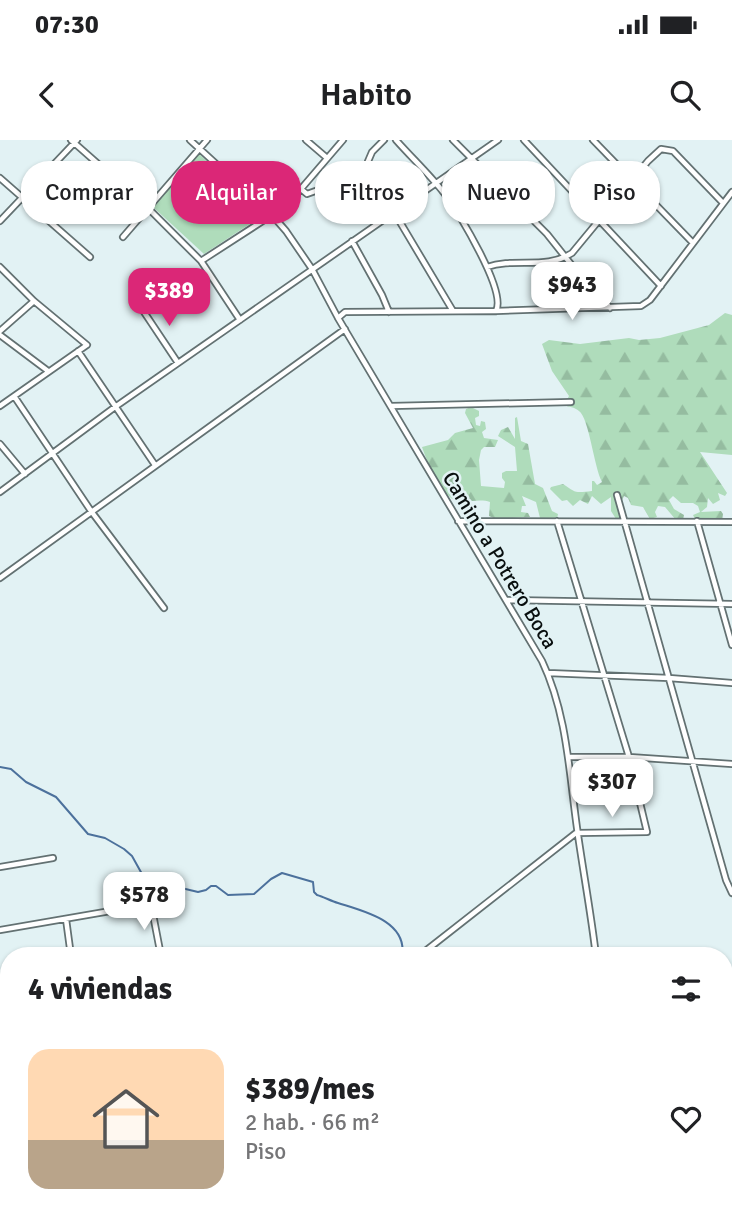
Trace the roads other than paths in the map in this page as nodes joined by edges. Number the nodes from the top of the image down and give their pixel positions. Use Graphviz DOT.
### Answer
graph roads {
  1 [pos="190,140"];
  2 [pos="207,140"];
  3 [pos="306,140"];
  4 [pos="343,140"];
  5 [pos="384,140"];
  6 [pos="396,140"];
  7 [pos="453,140"];
  8 [pos="498,140"];
  9 [pos="524,140"];
  10 [pos="593,140"];
  11 [pos="74,141"];
  12 [pos="200,149"];
  13 [pos="327,159"];
  14 [pos="471,159"];
  15 [pos="56,161"];
  16 [pos="96,161"];
  17 [pos="213,161"];
  18 [pos="613,161"];
  19 [pos="649,161"];
  20 [pos="0,178"];
  21 [pos="435,184"];
  22 [pos="569,188"];
  23 [pos="301,189"];
  24 [pos="428,189"];
  25 [pos="732,192"];
  26 [pos="21,196"];
  27 [pos="157,198"];
  28 [pos="21,200"];
  29 [pos="723,203"];
  30 [pos="660,209"];
  31 [pos="157,217"];
  32 [pos="0,221"];
  33 [pos="53,224"];
  34 [pos="134,224"];
  35 [pos="262,224"];
  36 [pos="279,224"];
  37 [pos="377,224"];
  38 [pos="401,224"];
  39 [pos="596,224"];
  40 [pos="603,224"];
  41 [pos="123,237"];
  42 [pos="352,241"];
  43 [pos="693,243"];
  44 [pos="90,257"];
  45 [pos="567,257"];
  46 [pos="201,261"];
  47 [pos="0,267"];
  48 [pos="487,267"];
  49 [pos="312,269"];
  50 [pos="661,286"];
  51 [pos="34,300"];
  52 [pos="140,306"];
  53 [pos="611,308"];
  54 [pos="453,311"];
  55 [pos="496,311"];
  56 [pos="389,312"];
  57 [pos="338,318"];
  58 [pos="240,320"];
  59 [pos="345,329"];
  60 [pos="0,333"];
  61 [pos="78,351"];
  62 [pos="178,363"];
  63 [pos="48,371"];
  64 [pos="14,396"];
  65 [pos="0,398"];
  66 [pos="6,402"];
  67 [pos="571,402"];
  68 [pos="0,406"];
  69 [pos="390,406"];
  70 [pos="115,407"];
  71 [pos="0,443"];
  72 [pos="51,455"];
  73 [pos="155,465"];
  74 [pos="25,474"];
  75 [pos="0,492"];
  76 [pos="617,495"];
  77 [pos="91,511"];
  78 [pos="458,521"];
  79 [pos="557,521"];
  80 [pos="625,521"];
  81 [pos="697,522"];
  82 [pos="732,522"];
  83 [pos="0,578"];
  84 [pos="506,600"];
  85 [pos="582,601"];
  86 [pos="647,602"];
  87 [pos="720,604"];
  88 [pos="732,604"];
  89 [pos="164,608"];
  90 [pos="732,645"];
  91 [pos="548,673"];
  92 [pos="605,676"];
  93 [pos="669,678"];
  94 [pos="732,683"];
  95 [pos="568,757"];
  96 [pos="629,757"];
  97 [pos="693,762"];
  98 [pos="732,764"];
  99 [pos="578,832"];
  100 [pos="53,858"];
  101 [pos="0,867"];
  102 [pos="732,893"];
  103 [pos="66,919"];
  104 [pos="0,930"];
  105 [pos="70,947"];
  106 [pos="159,947"];
  107 [pos="430,947"];
  108 [pos="595,947"];
  1 -- 12 [label="street, Camino a Potrero Boca"];
  2 -- 12 [label="street"];
  3 -- 13 [label="street"];
  4 -- 13 [label="street"];
  5 -- 23 [label="street"];
  6 -- 21 [label="street"];
  7 -- 14 [label="street"];
  8 -- 14 [label="street"];
  9 -- 22 [label="street"];
  10 -- 18 [label="street"];
  11 -- 15 [label="street"];
  11 -- 16 [label="street"];
  12 -- 17 [label="street, Camino a Potrero Boca"];
  12 -- 27 [label="street"];
  13 -- 23 [label="street"];
  14 -- 21 [label="street"];
  14 -- 45 [label="street"];
  19 -- 29 [label="street"];
  20 -- 26 [label="street"];
  21 -- 24 [label="street"];
  21 -- 48 [label="street"];
  25 -- 29 [label="street"];
  28 -- 32 [label="street"];
  29 -- 43 [label="street"];
  30 -- 43 [label="street"];
  31 -- 46 [label="street"];
  33 -- 44 [label="street"];
  34 -- 41 [label="street"];
  35 -- 46 [label="street"];
  36 -- 49 [label="street, Camino a Potrero Boca"];
  37 -- 42 [label="street"];
  38 -- 54 [label="street"];
  39 -- 45 [label="street"];
  40 -- 50 [label="street"];
  42 -- 49 [label="street"];
  42 -- 56 [label="street"];
  43 -- 50 [label="street"];
  45 -- 48 [label="street"];
  45 -- 53 [label="street"];
  46 -- 58 [label="street"];
  47 -- 51 [label="street"];
  48 -- 55 [label="street"];
  49 -- 57 [label="street, Camino a Potrero Boca"];
  49 -- 58 [label="street"];
  50 -- 53 [label="street"];
  51 -- 60 [label="street"];
  51 -- 61 [label="street"];
  52 -- 62 [label="street"];
  53 -- 55 [label="street"];
  54 -- 55 [label="street"];
  54 -- 56 [label="street"];
  56 -- 57 [label="street"];
  57 -- 59 [label="street, Camino a Potrero Boca"];
  58 -- 62 [label="street"];
  59 -- 69 [label="street, Camino a Potrero Boca"];
  59 -- 73 [label="street"];
  60 -- 63 [label="street"];
  61 -- 63 [label="street"];
  61 -- 70 [label="street"];
  62 -- 70 [label="street"];
  63 -- 64 [label="street"];
  64 -- 66 [label="street"];
  64 -- 72 [label="street"];
  65 -- 66 [label="street"];
  66 -- 68 [label="street"];
  67 -- 69 [label="street"];
  69 -- 78 [label="street, Camino a Potrero Boca"];
  70 -- 72 [label="street"];
  70 -- 73 [label="street"];
  71 -- 74 [label="street"];
  72 -- 74 [label="street"];
  72 -- 77 [label="street"];
  73 -- 77 [label="street"];
  74 -- 75 [label="street"];
  76 -- 80 [label="street"];
  77 -- 83 [label="street"];
  77 -- 89 [label="street"];
  78 -- 79 [label="street"];
  78 -- 84 [label="street, Camino a Potrero Boca"];
  79 -- 80 [label="street"];
  79 -- 85 [label="street"];
  80 -- 81 [label="street"];
  80 -- 86 [label="street"];
  81 -- 82 [label="street"];
  81 -- 87 [label="street"];
  84 -- 85 [label="street"];
  84 -- 91 [label="street, Camino a Potrero Boca"];
  85 -- 86 [label="street"];
  85 -- 92 [label="street"];
  86 -- 87 [label="street"];
  86 -- 93 [label="street"];
  87 -- 88 [label="street"];
  87 -- 90 [label="street"];
  91 -- 92 [label="street"];
  91 -- 95 [label="street, Camino a Potrero Boca"];
  92 -- 93 [label="street"];
  92 -- 96 [label="street"];
  93 -- 94 [label="street"];
  93 -- 97 [label="street"];
  95 -- 96 [label="street"];
  95 -- 99 [label="street, Camino a Potrero Boca"];
  96 -- 97 [label="street"];
  96 -- 99 [label="street"];
  97 -- 98 [label="street"];
  97 -- 102 [label="street"];
  99 -- 107 [label="street"];
  99 -- 108 [label="street, Camino a Potrero Boca"];
  100 -- 101 [label="street"];
  103 -- 104 [label="street"];
  103 -- 105 [label="street"];
  103 -- 106 [label="street"];
}
